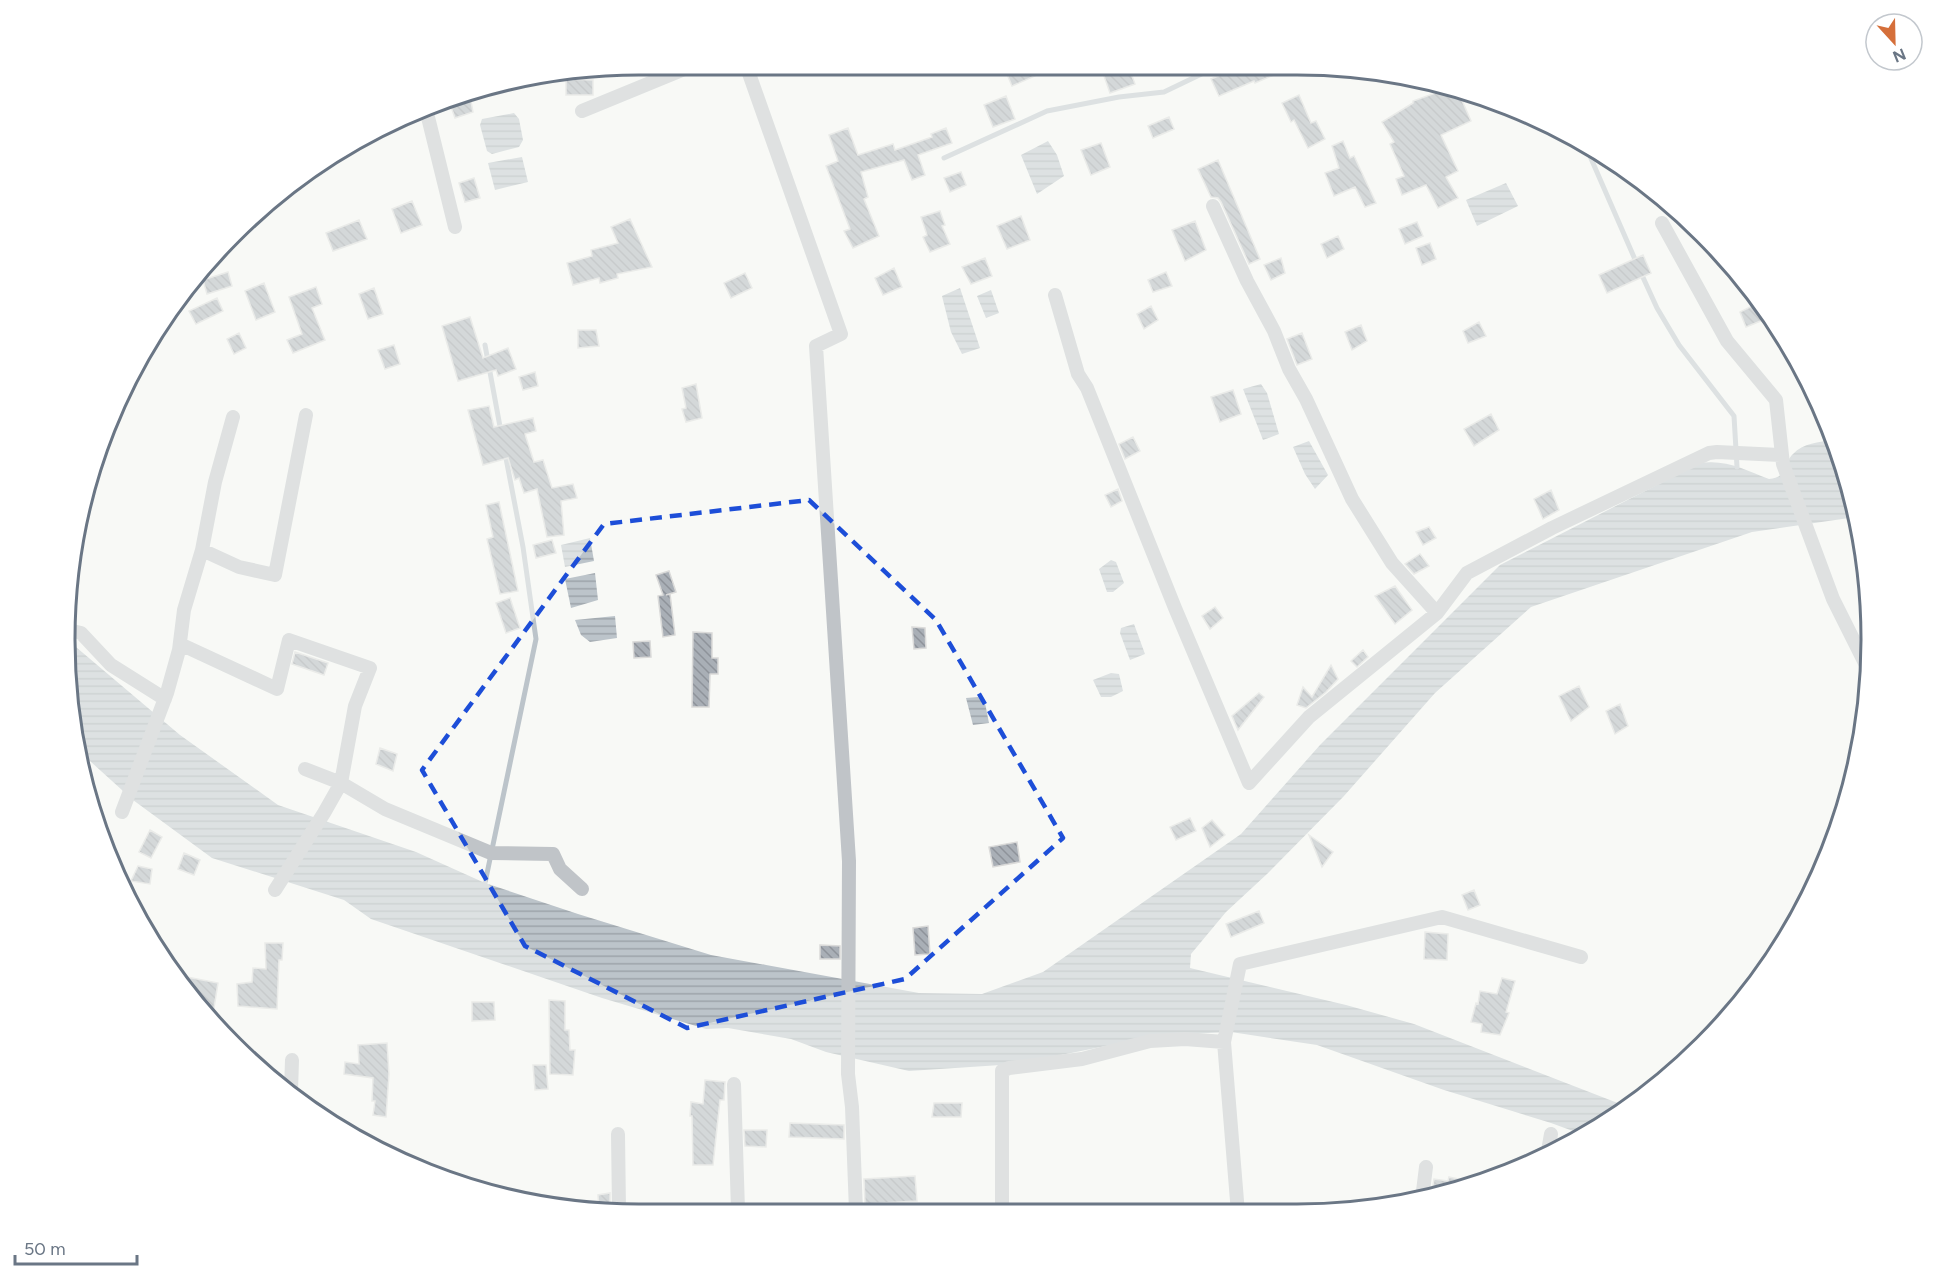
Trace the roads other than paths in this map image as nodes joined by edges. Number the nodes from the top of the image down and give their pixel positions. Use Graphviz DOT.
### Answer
graph roads {
  1 [pos="670,75"];
  2 [pos="750,75"];
  3 [pos="582,111"];
  4 [pos="428,116"];
  5 [pos="1213,206"];
  6 [pos="1662,223"];
  7 [pos="455,227"];
  8 [pos="1055,295"];
  9 [pos="306,415"];
  10 [pos="233,417"];
  11 [pos="1782,460"];
  12 [pos="202,550"];
  13 [pos="1437,613"];
  14 [pos="75,632"];
  15 [pos="180,644"];
  16 [pos="1861,654"];
  17 [pos="164,705"];
  18 [pos="305,769"];
  19 [pos="340,783"];
  20 [pos="124,808"];
  21 [pos="277,887"];
  22 [pos="582,889"];
  23 [pos="1581,957"];
  24 [pos="1225,1039"];
  25 [pos="292,1060"];
  26 [pos="291,1083"];
  27 [pos="734,1084"];
  28 [pos="618,1134"];
  29 [pos="1551,1134"];
  30 [pos="1549,1144"];
  31 [pos="1426,1167"];
  32 [pos="1423,1189"];
  33 [pos="619,1203"];
  34 [pos="738,1204"];
  35 [pos="856,1204"];
  36 [pos="1002,1204"];
  37 [pos="1237,1204"];
  1 -- 3 [label="street"];
  2 -- 35 [label="street"];
  4 -- 7 [label="street"];
  5 -- 13 [label="street"];
  6 -- 11 [label="street"];
  8 -- 13 [label="street"];
  9 -- 12 [label="street"];
  10 -- 12 [label="street"];
  11 -- 13 [label="street"];
  11 -- 16 [label="street"];
  12 -- 15 [label="street"];
  14 -- 17 [label="street"];
  15 -- 17 [label="street"];
  15 -- 19 [label="street"];
  17 -- 20 [label="street"];
  18 -- 19 [label="street"];
  19 -- 21 [label="street"];
  19 -- 22 [label="street"];
  23 -- 24 [label="street"];
  24 -- 36 [label="street"];
  24 -- 37 [label="street"];
  25 -- 26 [label="street"];
  27 -- 34 [label="street"];
  28 -- 33 [label="street"];
  29 -- 30 [label="street"];
  31 -- 32 [label="street"];
}
